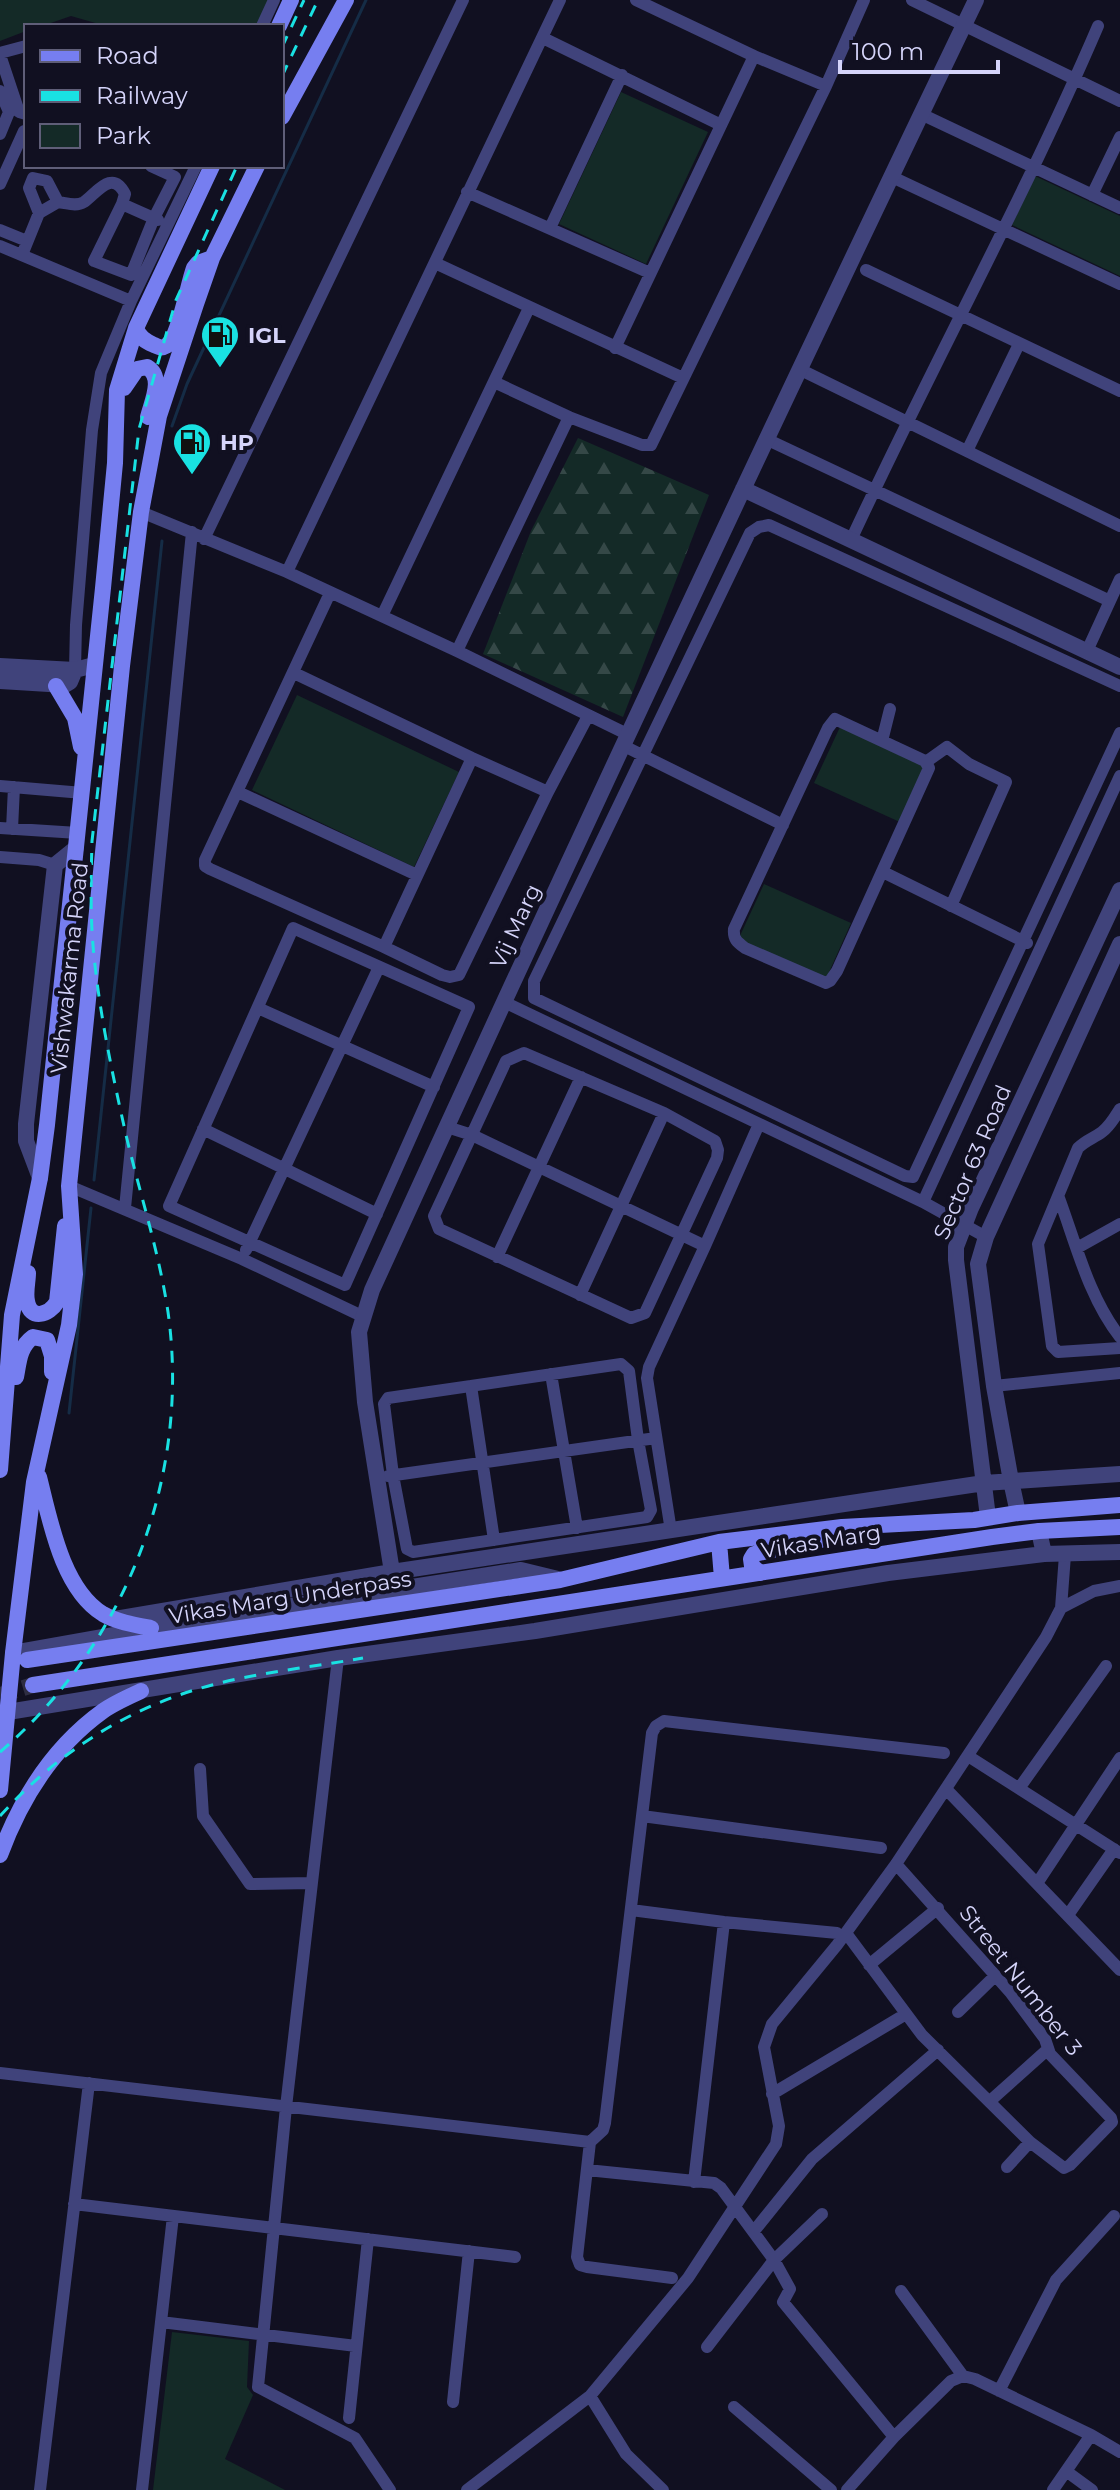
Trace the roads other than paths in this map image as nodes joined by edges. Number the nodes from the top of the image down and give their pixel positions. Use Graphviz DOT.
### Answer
graph roads {
  1 [pos="274,0"];
  2 [pos="291,0"];
  3 [pos="346,0"];
  4 [pos="463,0"];
  5 [pos="560,0"];
  6 [pos="636,0"];
  7 [pos="864,0"];
  8 [pos="912,0"];
  9 [pos="976,0"];
  10 [pos="263,24"];
  11 [pos="280,24"];
  12 [pos="1098,26"];
  13 [pos="963,27"];
  14 [pos="543,38"];
  15 [pos="24,47"];
  16 [pos="0,54"];
  17 [pos="754,56"];
  18 [pos="622,75"];
  19 [pos="1075,80"];
  20 [pos="826,86"];
  21 [pos="0,91"];
  22 [pos="1120,101"];
  23 [pos="24,113"];
  24 [pos="284,113"];
  25 [pos="921,114"];
  26 [pos="721,125"];
  27 [pos="24,131"];
  28 [pos="0,134"];
  29 [pos="1120,137"];
  30 [pos="1033,166"];
  31 [pos="155,168"];
  32 [pos="195,168"];
  33 [pos="211,168"];
  34 [pos="256,168"];
  35 [pos="890,176"];
  36 [pos="0,184"];
  37 [pos="467,192"];
  38 [pos="1092,195"];
  39 [pos="58,202"];
  40 [pos="122,204"];
  41 [pos="1120,208"];
  42 [pos="39,213"];
  43 [pos="154,218"];
  44 [pos="176,220"];
  45 [pos="550,228"];
  46 [pos="0,230"];
  47 [pos="1003,230"];
  48 [pos="27,241"];
  49 [pos="1,248"];
  50 [pos="22,255"];
  51 [pos="212,258"];
  52 [pos="435,263"];
  53 [pos="866,270"];
  54 [pos="650,273"];
  55 [pos="1120,284"];
  56 [pos="131,301"];
  57 [pos="529,308"];
  58 [pos="960,316"];
  59 [pos="136,328"];
  60 [pos="1019,344"];
  61 [pos="615,348"];
  62 [pos="799,369"];
  63 [pos="683,378"];
  64 [pos="494,382"];
  65 [pos="1120,391"];
  66 [pos="117,393"];
  67 [pos="569,417"];
  68 [pos="907,422"];
  69 [pos="155,437"];
  70 [pos="766,439"];
  71 [pos="967,451"];
  72 [pos="743,489"];
  73 [pos="874,490"];
  74 [pos="141,512"];
  75 [pos="1120,526"];
  76 [pos="192,532"];
  77 [pos="204,539"];
  78 [pos="851,540"];
  79 [pos="287,572"];
  80 [pos="1120,579"];
  81 [pos="330,593"];
  82 [pos="1110,601"];
  83 [pos="382,616"];
  84 [pos="457,651"];
  85 [pos="1087,651"];
  86 [pos="94,665"];
  87 [pos="0,666"];
  88 [pos="1120,667"];
  89 [pos="75,670"];
  90 [pos="294,673"];
  91 [pos="0,681"];
  92 [pos="56,686"];
  93 [pos="1120,686"];
  94 [pos="890,709"];
  95 [pos="588,716"];
  96 [pos="1120,733"];
  97 [pos="626,740"];
  98 [pos="882,741"];
  99 [pos="643,757"];
  100 [pos="472,758"];
  101 [pos="926,762"];
  102 [pos="1120,776"];
  103 [pos="84,785"];
  104 [pos="0,786"];
  105 [pos="14,787"];
  106 [pos="238,792"];
  107 [pos="548,792"];
  108 [pos="783,825"];
  109 [pos="6,829"];
  110 [pos="77,840"];
  111 [pos="0,859"];
  112 [pos="55,865"];
  113 [pos="883,872"];
  114 [pos="417,875"];
  115 [pos="1120,890"];
  116 [pos="951,906"];
  117 [pos="1023,941"];
  118 [pos="1120,944"];
  119 [pos="384,947"];
  120 [pos="1040,949"];
  121 [pos="379,967"];
  122 [pos="504,1002"];
  123 [pos="258,1008"];
  124 [pos="342,1046"];
  125 [pos="581,1077"];
  126 [pos="434,1087"];
  127 [pos="1120,1109"];
  128 [pos="664,1113"];
  129 [pos="759,1124"];
  130 [pos="447,1127"];
  131 [pos="203,1129"];
  132 [pos="472,1135"];
  133 [pos="541,1167"];
  134 [pos="285,1169"];
  135 [pos="40,1178"];
  136 [pos="69,1193"];
  137 [pos="1059,1198"];
  138 [pos="923,1202"];
  139 [pos="623,1206"];
  140 [pos="125,1208"];
  141 [pos="377,1214"];
  142 [pos="1120,1224"];
  143 [pos="964,1225"];
  144 [pos="27,1235"];
  145 [pos="681,1235"];
  146 [pos="986,1237"];
  147 [pos="250,1243"];
  148 [pos="705,1246"];
  149 [pos="1077,1248"];
  150 [pos="497,1257"];
  151 [pos="242,1259"];
  152 [pos="580,1295"];
  153 [pos="364,1317"];
  154 [pos="1120,1337"];
  155 [pos="1120,1348"];
  156 [pos="1120,1373"];
  157 [pos="551,1374"];
  158 [pos="471,1386"];
  159 [pos="994,1386"];
  160 [pos="53,1389"];
  161 [pos="3,1425"];
  162 [pos="656,1438"];
  163 [pos="638,1440"];
  164 [pos="564,1451"];
  165 [pos="482,1463"];
  166 [pos="37,1468"];
  167 [pos="0,1470"];
  168 [pos="1120,1474"];
  169 [pos="385,1476"];
  170 [pos="1011,1481"];
  171 [pos="984,1483"];
  172 [pos="1120,1505"];
  173 [pos="1018,1513"];
  174 [pos="988,1517"];
  175 [pos="842,1527"];
  176 [pos="1120,1527"];
  177 [pos="577,1528"];
  178 [pos="671,1531"];
  179 [pos="1039,1531"];
  180 [pos="494,1540"];
  181 [pos="719,1542"];
  182 [pos="1120,1552"];
  183 [pos="1044,1554"];
  184 [pos="1065,1555"];
  185 [pos="392,1572"];
  186 [pos="760,1573"];
  187 [pos="722,1578"];
  188 [pos="560,1580"];
  189 [pos="1120,1586"];
  190 [pos="1061,1608"];
  191 [pos="531,1610"];
  192 [pos="115,1619"];
  193 [pos="151,1628"];
  194 [pos="535,1631"];
  195 [pos="20,1656"];
  196 [pos="338,1658"];
  197 [pos="1106,1666"];
  198 [pos="33,1685"];
  199 [pos="141,1691"];
  200 [pos="8,1712"];
  201 [pos="944,1753"];
  202 [pos="968,1756"];
  203 [pos="1120,1758"];
  204 [pos="200,1769"];
  205 [pos="1020,1787"];
  206 [pos="946,1789"];
  207 [pos="0,1790"];
  208 [pos="642,1816"];
  209 [pos="1077,1824"];
  210 [pos="881,1848"];
  211 [pos="1117,1851"];
  212 [pos="0,1855"];
  213 [pos="896,1864"];
  214 [pos="1038,1882"];
  215 [pos="312,1883"];
  216 [pos="938,1908"];
  217 [pos="631,1910"];
  218 [pos="1068,1915"];
  219 [pos="724,1922"];
  220 [pos="842,1933"];
  221 [pos="869,1965"];
  222 [pos="1120,1970"];
  223 [pos="995,1976"];
  224 [pos="958,2012"];
  225 [pos="906,2014"];
  226 [pos="938,2050"];
  227 [pos="1047,2050"];
  228 [pos="0,2073"];
  229 [pos="89,2083"];
  230 [pos="772,2094"];
  231 [pos="990,2101"];
  232 [pos="286,2107"];
  233 [pos="590,2142"];
  234 [pos="1030,2142"];
  235 [pos="1007,2167"];
  236 [pos="587,2170"];
  237 [pos="694,2182"];
  238 [pos="74,2204"];
  239 [pos="735,2205"];
  240 [pos="822,2214"];
  241 [pos="173,2216"];
  242 [pos="1114,2216"];
  243 [pos="274,2228"];
  244 [pos="754,2231"];
  245 [pos="368,2239"];
  246 [pos="469,2251"];
  247 [pos="515,2257"];
  248 [pos="774,2260"];
  249 [pos="672,2278"];
  250 [pos="901,2291"];
  251 [pos="161,2322"];
  252 [pos="263,2334"];
  253 [pos="356,2346"];
  254 [pos="707,2347"];
  255 [pos="963,2376"];
  256 [pos="999,2391"];
  257 [pos="590,2396"];
  258 [pos="453,2402"];
  259 [pos="734,2407"];
  260 [pos="349,2418"];
  261 [pos="1091,2435"];
  262 [pos="894,2437"];
  263 [pos="1120,2452"];
  264 [pos="1066,2471"];
  265 [pos="40,2490"];
  266 [pos="142,2490"];
  267 [pos="390,2490"];
  268 [pos="467,2490"];
  269 [pos="663,2490"];
  270 [pos="831,2490"];
  271 [pos="847,2490"];
  272 [pos="1053,2490"];
  273 [pos="1092,2490"];
  1 -- 10 [label="street"];
  2 -- 11 [label="main road"];
  3 -- 24 [label="main road"];
  4 -- 77 [label="street"];
  5 -- 14 [label="street"];
  6 -- 17 [label="street"];
  7 -- 20 [label="street"];
  8 -- 13 [label="street"];
  9 -- 13 [label="street, Vij Marg"];
  12 -- 19 [label="street"];
  13 -- 19 [label="street"];
  13 -- 25 [label="street, Vij Marg"];
  14 -- 18 [label="street"];
  14 -- 37 [label="street"];
  15 -- 16 [label="street"];
  16 -- 23 [label="street"];
  17 -- 20 [label="street"];
  17 -- 26 [label="street"];
  18 -- 26 [label="street"];
  18 -- 45 [label="street"];
  19 -- 22 [label="street"];
  19 -- 30 [label="street"];
  20 -- 63 [label="street"];
  21 -- 28 [label="street"];
  25 -- 30 [label="street"];
  25 -- 35 [label="street, Vij Marg"];
  26 -- 54 [label="street"];
  27 -- 36 [label="street"];
  29 -- 38 [label="street"];
  30 -- 38 [label="street"];
  30 -- 47 [label="street"];
  31 -- 43 [label="street"];
  32 -- 44 [label="street"];
  33 -- 44 [label="main road, Vishwakarma Road"];
  34 -- 51 [label="main road, Vishwakarma Road"];
  35 -- 47 [label="street"];
  35 -- 62 [label="street, Vij Marg"];
  37 -- 45 [label="street"];
  37 -- 52 [label="street"];
  38 -- 41 [label="street"];
  39 -- 40 [label="street"];
  39 -- 42 [label="street"];
  39 -- 42 [label="street"];
  40 -- 43 [label="street"];
  40 -- 43 [label="street"];
  42 -- 48 [label="street"];
  43 -- 44 [label="street"];
  44 -- 56 [label="street"];
  44 -- 59 [label="main road, Vishwakarma Road"];
  45 -- 54 [label="street"];
  46 -- 48 [label="street"];
  47 -- 55 [label="street"];
  47 -- 58 [label="street"];
  48 -- 50 [label="street"];
  49 -- 50 [label="street"];
  50 -- 56 [label="street"];
  51 -- 59 [label="main road"];
  51 -- 69 [label="main road, Vishwakarma Road"];
  52 -- 57 [label="street"];
  52 -- 79 [label="street"];
  53 -- 58 [label="street"];
  54 -- 61 [label="street"];
  56 -- 89 [label="street"];
  57 -- 61 [label="street"];
  57 -- 64 [label="street"];
  58 -- 60 [label="street"];
  58 -- 68 [label="street"];
  59 -- 66 [label="main road, Vishwakarma Road"];
  60 -- 65 [label="street"];
  60 -- 71 [label="street"];
  61 -- 63 [label="street"];
  62 -- 68 [label="street"];
  62 -- 70 [label="street, Vij Marg"];
  63 -- 67 [label="street"];
  64 -- 67 [label="street"];
  64 -- 83 [label="street"];
  66 -- 69 [label="main road"];
  66 -- 86 [label="main road, Vishwakarma Road"];
  67 -- 84 [label="street"];
  68 -- 71 [label="street"];
  68 -- 73 [label="street"];
  69 -- 74 [label="main road, Vishwakarma Road"];
  70 -- 72 [label="street, Vij Marg"];
  70 -- 73 [label="street"];
  71 -- 75 [label="street"];
  72 -- 78 [label="street"];
  72 -- 97 [label="street, Vij Marg"];
  73 -- 78 [label="street"];
  73 -- 82 [label="street"];
  74 -- 76 [label="street"];
  74 -- 136 [label="main road, Vishwakarma Road"];
  76 -- 77 [label="street"];
  76 -- 140 [label="street"];
  77 -- 79 [label="street"];
  78 -- 85 [label="street"];
  79 -- 81 [label="street"];
  80 -- 82 [label="street"];
  81 -- 83 [label="street"];
  81 -- 90 [label="street"];
  82 -- 85 [label="street"];
  83 -- 84 [label="street"];
  84 -- 95 [label="street"];
  85 -- 88 [label="street"];
  86 -- 89 [label="street"];
  86 -- 103 [label="main road, Vishwakarma Road"];
  87 -- 89 [label="street"];
  89 -- 92 [label="street"];
  90 -- 100 [label="street"];
  90 -- 106 [label="street"];
  91 -- 92 [label="street"];
  92 -- 103 [label="main road"];
  93 -- 99 [label="street"];
  94 -- 98 [label="street"];
  95 -- 97 [label="street"];
  95 -- 107 [label="street"];
  96 -- 117 [label="street"];
  97 -- 99 [label="street"];
  97 -- 122 [label="street, Vij Marg"];
  98 -- 101 [label="street"];
  98 -- 108 [label="street"];
  99 -- 108 [label="street"];
  99 -- 117 [label="street"];
  100 -- 107 [label="street"];
  100 -- 114 [label="street"];
  101 -- 113 [label="street"];
  101 -- 116 [label="street"];
  102 -- 120 [label="street"];
  103 -- 105 [label="street"];
  103 -- 110 [label="main road, Vishwakarma Road"];
  104 -- 105 [label="street"];
  105 -- 109 [label="street"];
  106 -- 114 [label="street"];
  106 -- 119 [label="street"];
  107 -- 119 [label="street"];
  108 -- 113 [label="street"];
  109 -- 110 [label="street"];
  110 -- 112 [label="street"];
  110 -- 135 [label="main road, Vishwakarma Road"];
  111 -- 112 [label="street"];
  112 -- 135 [label="street"];
  113 -- 116 [label="street"];
  114 -- 119 [label="street"];
  115 -- 143 [label="street, Sector 63 Road"];
  116 -- 117 [label="street"];
  117 -- 120 [label="street"];
  118 -- 146 [label="street, Sector 63 Road"];
  120 -- 138 [label="street"];
  121 -- 123 [label="street"];
  121 -- 124 [label="street"];
  121 -- 126 [label="street"];
  122 -- 129 [label="street, Vij Marg"];
  122 -- 130 [label="street"];
  123 -- 124 [label="street"];
  123 -- 131 [label="street"];
  124 -- 126 [label="street"];
  124 -- 134 [label="street"];
  125 -- 128 [label="street"];
  125 -- 132 [label="street"];
  125 -- 133 [label="street"];
  126 -- 141 [label="street"];
  127 -- 137 [label="street"];
  128 -- 139 [label="street"];
  128 -- 145 [label="street"];
  129 -- 138 [label="street, Vij Marg"];
  129 -- 148 [label="street"];
  130 -- 132 [label="street"];
  130 -- 153 [label="street"];
  131 -- 134 [label="street"];
  131 -- 147 [label="street"];
  132 -- 133 [label="street"];
  132 -- 150 [label="street"];
  133 -- 139 [label="street"];
  133 -- 150 [label="street"];
  134 -- 141 [label="street"];
  134 -- 147 [label="street"];
  135 -- 144 [label="main road, Vishwakarma Road"];
  136 -- 140 [label="street"];
  136 -- 144 [label="main road"];
  136 -- 160 [label="main road, Vishwakarma Road"];
  137 -- 149 [label="street"];
  137 -- 155 [label="street"];
  138 -- 143 [label="street, Vij Marg"];
  139 -- 145 [label="street"];
  139 -- 152 [label="street"];
  140 -- 151 [label="street"];
  141 -- 147 [label="street"];
  142 -- 149 [label="street"];
  143 -- 146 [label="street, Vij Marg"];
  143 -- 171 [label="street, Sector 63 Road"];
  144 -- 161 [label="main road, Vishwakarma Road"];
  145 -- 148 [label="street"];
  145 -- 152 [label="street"];
  146 -- 159 [label="street, Sector 63 Road"];
  147 -- 151 [label="street"];
  148 -- 162 [label="street"];
  149 -- 154 [label="street"];
  150 -- 152 [label="street"];
  151 -- 153 [label="street"];
  153 -- 169 [label="street"];
  156 -- 159 [label="street"];
  157 -- 158 [label="street"];
  157 -- 163 [label="street"];
  157 -- 164 [label="street"];
  158 -- 165 [label="street"];
  158 -- 169 [label="street"];
  159 -- 170 [label="street, Sector 63 Road"];
  160 -- 161 [label="main road"];
  160 -- 166 [label="main road, Vishwakarma Road"];
  161 -- 167 [label="main road, Vishwakarma Road"];
  162 -- 163 [label="street"];
  162 -- 178 [label="street"];
  163 -- 164 [label="street"];
  163 -- 177 [label="street"];
  164 -- 165 [label="street"];
  164 -- 177 [label="street"];
  165 -- 169 [label="street"];
  165 -- 180 [label="street"];
  166 -- 192 [label="main road"];
  166 -- 195 [label="main road, Vishwakarma Road"];
  168 -- 170 [label="street"];
  169 -- 180 [label="street"];
  169 -- 185 [label="street"];
  170 -- 171 [label="street"];
  170 -- 173 [label="street, Sector 63 Road"];
  171 -- 174 [label="street, Sector 63 Road"];
  171 -- 178 [label="street"];
  172 -- 173 [label="main road, Vikas Marg"];
  173 -- 174 [label="main road, Vikas Marg"];
  174 -- 175 [label="main road, Vikas Marg"];
  175 -- 181 [label="main road, Vikas Marg"];
  175 -- 186 [label="main road"];
  176 -- 179 [label="main road, Vikas Marg"];
  177 -- 180 [label="street"];
  178 -- 185 [label="street"];
  179 -- 183 [label="street"];
  179 -- 186 [label="main road, Vikas Marg"];
  181 -- 187 [label="main road"];
  181 -- 188 [label="main road, Vikas Marg"];
  182 -- 184 [label="street"];
  183 -- 184 [label="street"];
  183 -- 194 [label="street"];
  184 -- 190 [label="street"];
  185 -- 192 [label="street"];
  186 -- 187 [label="main road, Vikas Marg"];
  187 -- 191 [label="main road, Vikas Marg"];
  188 -- 193 [label="street"];
  188 -- 195 [label="main road, Vikas Marg Underpass"];
  189 -- 190 [label="street"];
  190 -- 202 [label="street"];
  191 -- 194 [label="street"];
  191 -- 198 [label="main road"];
  192 -- 193 [label="main road"];
  193 -- 195 [label="street"];
  194 -- 196 [label="street"];
  195 -- 200 [label="main road, Vishwakarma Road"];
  196 -- 199 [label="street"];
  196 -- 215 [label="street"];
  197 -- 205 [label="street"];
  199 -- 200 [label="street"];
  199 -- 212 [label="main road"];
  200 -- 207 [label="main road, Vishwakarma Road"];
  201 -- 208 [label="street"];
  202 -- 205 [label="street"];
  202 -- 206 [label="street"];
  203 -- 209 [label="street"];
  204 -- 215 [label="street"];
  205 -- 209 [label="street"];
  206 -- 213 [label="street"];
  206 -- 214 [label="street"];
  208 -- 210 [label="street"];
  208 -- 217 [label="street"];
  209 -- 211 [label="street"];
  209 -- 214 [label="street"];
  211 -- 218 [label="street"];
  213 -- 216 [label="street, Street Number 3"];
  213 -- 220 [label="street"];
  214 -- 218 [label="street"];
  215 -- 232 [label="street"];
  216 -- 221 [label="street"];
  216 -- 223 [label="street, Street Number 3"];
  217 -- 219 [label="street"];
  217 -- 233 [label="street"];
  218 -- 222 [label="street"];
  219 -- 220 [label="street"];
  219 -- 237 [label="street"];
  220 -- 221 [label="street"];
  220 -- 230 [label="street"];
  221 -- 225 [label="street"];
  223 -- 224 [label="street"];
  223 -- 227 [label="street, Street Number 3"];
  225 -- 226 [label="street"];
  225 -- 230 [label="street"];
  226 -- 231 [label="street"];
  226 -- 244 [label="street"];
  227 -- 231 [label="street"];
  227 -- 234 [label="street, Street Number 3"];
  228 -- 229 [label="street"];
  229 -- 232 [label="street"];
  229 -- 238 [label="street"];
  230 -- 239 [label="street"];
  231 -- 234 [label="street"];
  232 -- 233 [label="street"];
  232 -- 243 [label="street"];
  233 -- 236 [label="street"];
  234 -- 235 [label="street"];
  236 -- 237 [label="street"];
  236 -- 249 [label="street"];
  237 -- 239 [label="street"];
  238 -- 241 [label="street"];
  238 -- 265 [label="street"];
  239 -- 244 [label="street"];
  239 -- 257 [label="street"];
  240 -- 248 [label="street"];
  241 -- 243 [label="street"];
  241 -- 251 [label="street"];
  242 -- 256 [label="street"];
  243 -- 245 [label="street"];
  243 -- 252 [label="street"];
  244 -- 248 [label="street"];
  245 -- 246 [label="street"];
  245 -- 253 [label="street"];
  246 -- 247 [label="street"];
  246 -- 258 [label="street"];
  248 -- 254 [label="street"];
  248 -- 262 [label="street"];
  250 -- 255 [label="street"];
  251 -- 252 [label="street"];
  251 -- 266 [label="street"];
  252 -- 253 [label="street"];
  252 -- 267 [label="street"];
  253 -- 260 [label="street"];
  255 -- 256 [label="street"];
  255 -- 262 [label="street"];
  256 -- 261 [label="street"];
  257 -- 268 [label="street"];
  257 -- 269 [label="street"];
  259 -- 270 [label="street"];
  261 -- 263 [label="street"];
  261 -- 264 [label="street"];
  262 -- 271 [label="street"];
  264 -- 272 [label="street"];
  264 -- 273 [label="street"];
}
